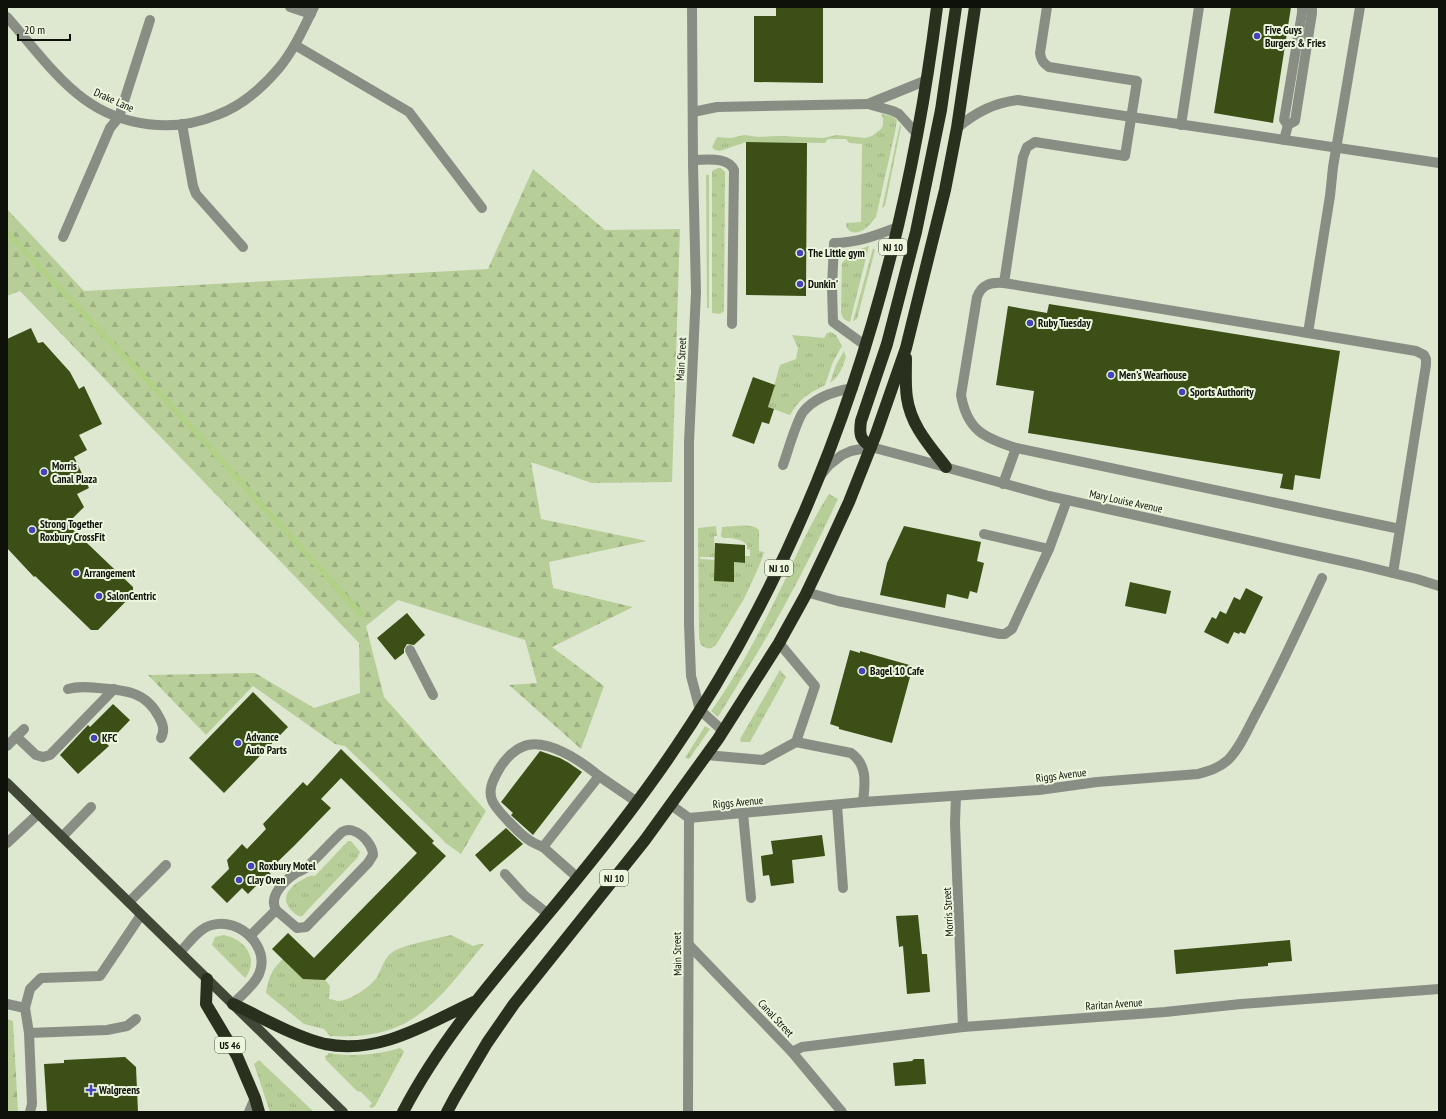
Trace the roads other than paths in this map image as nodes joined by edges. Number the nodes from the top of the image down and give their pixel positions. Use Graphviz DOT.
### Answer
graph roads {
  1 [pos="290,7"];
  2 [pos="692,7"];
  3 [pos="937,7"];
  4 [pos="956,7"];
  5 [pos="975,7"];
  6 [pos="1047,7"];
  7 [pos="1199,7"];
  8 [pos="1302,7"];
  9 [pos="1312,7"];
  10 [pos="1360,7"];
  11 [pos="312,10"];
  12 [pos="7,17"];
  13 [pos="150,20"];
  14 [pos="295,45"];
  15 [pos="927,80"];
  16 [pos="868,104"];
  17 [pos="693,112"];
  18 [pos="119,117"];
  19 [pos="1131,117"];
  20 [pos="182,124"];
  21 [pos="1181,125"];
  22 [pos="1288,125"];
  23 [pos="958,128"];
  24 [pos="917,134"];
  25 [pos="1284,140"];
  26 [pos="1338,147"];
  27 [pos="693,160"];
  28 [pos="1439,163"];
  29 [pos="482,208"];
  30 [pos="898,227"];
  31 [pos="63,237"];
  32 [pos="243,246"];
  33 [pos="1004,283"];
  34 [pos="732,324"];
  35 [pos="1308,333"];
  36 [pos="866,346"];
  37 [pos="906,348"];
  38 [pos="853,388"];
  39 [pos="871,447"];
  40 [pos="1016,448"];
  41 [pos="783,465"];
  42 [pos="946,467"];
  43 [pos="819,479"];
  44 [pos="1003,484"];
  45 [pos="1066,500"];
  46 [pos="1400,529"];
  47 [pos="984,534"];
  48 [pos="1049,549"];
  49 [pos="1393,573"];
  50 [pos="1322,578"];
  51 [pos="1439,586"];
  52 [pos="806,592"];
  53 [pos="779,642"];
  54 [pos="410,650"];
  55 [pos="68,689"];
  56 [pos="114,689"];
  57 [pos="433,695"];
  58 [pos="700,710"];
  59 [pos="24,728"];
  60 [pos="723,731"];
  61 [pos="16,736"];
  62 [pos="162,738"];
  63 [pos="796,742"];
  64 [pos="7,746"];
  65 [pos="706,755"];
  66 [pos="599,776"];
  67 [pos="7,783"];
  68 [pos="956,796"];
  69 [pos="637,802"];
  70 [pos="863,802"];
  71 [pos="671,805"];
  72 [pos="837,805"];
  73 [pos="91,807"];
  74 [pos="38,814"];
  75 [pos="743,814"];
  76 [pos="689,818"];
  77 [pos="62,837"];
  78 [pos="7,843"];
  79 [pos="543,848"];
  80 [pos="166,865"];
  81 [pos="505,874"];
  82 [pos="578,878"];
  83 [pos="843,888"];
  84 [pos="752,898"];
  85 [pos="129,902"];
  86 [pos="276,910"];
  87 [pos="548,914"];
  88 [pos="141,915"];
  89 [pos="250,936"];
  90 [pos="689,945"];
  91 [pos="180,952"];
  92 [pos="207,979"];
  93 [pos="1439,989"];
  94 [pos="475,1002"];
  95 [pos="7,1004"];
  96 [pos="233,1004"];
  97 [pos="26,1008"];
  98 [pos="136,1019"];
  99 [pos="963,1027"];
  100 [pos="29,1033"];
  101 [pos="792,1052"];
  102 [pos="255,1098"];
  103 [pos="32,1109"];
  104 [pos="249,1112"];
  105 [pos="259,1112"];
  106 [pos="343,1112"];
  107 [pos="403,1112"];
  108 [pos="447,1112"];
  109 [pos="688,1112"];
  110 [pos="842,1112"];
  1 -- 11 [label="street"];
  2 -- 17 [label="street, Main Street"];
  3 -- 15 [label="highway, NJ 10"];
  4 -- 39 [label="highway"];
  5 -- 23 [label="highway, NJ 10"];
  6 -- 19 [label="street"];
  7 -- 21 [label="street"];
  8 -- 22 [label="street"];
  9 -- 22 [label="street"];
  10 -- 26 [label="street"];
  11 -- 14 [label="street, Drake Lane"];
  12 -- 18 [label="street, Drake Lane"];
  13 -- 18 [label="street"];
  14 -- 20 [label="street, Drake Lane"];
  14 -- 29 [label="street"];
  15 -- 16 [label="street"];
  15 -- 24 [label="highway, NJ 10"];
  16 -- 17 [label="street"];
  16 -- 24 [label="street"];
  17 -- 27 [label="street, Main Street"];
  18 -- 20 [label="street, Drake Lane"];
  18 -- 31 [label="street"];
  19 -- 21 [label="street"];
  19 -- 23 [label="street"];
  19 -- 33 [label="street"];
  20 -- 32 [label="street"];
  21 -- 25 [label="street"];
  22 -- 25 [label="street"];
  23 -- 37 [label="highway, NJ 10"];
  24 -- 30 [label="highway, NJ 10"];
  25 -- 26 [label="street"];
  26 -- 28 [label="street"];
  26 -- 35 [label="street"];
  27 -- 34 [label="street"];
  27 -- 58 [label="street, Main Street"];
  30 -- 36 [label="highway, NJ 10"];
  30 -- 36 [label="street"];
  33 -- 35 [label="street"];
  33 -- 40 [label="street"];
  35 -- 46 [label="street"];
  36 -- 38 [label="highway, NJ 10"];
  37 -- 39 [label="highway, NJ 10"];
  37 -- 42 [label="highway"];
  38 -- 41 [label="street"];
  38 -- 43 [label="highway, NJ 10"];
  39 -- 42 [label="street, Mary Louise Avenue"];
  39 -- 43 [label="street, Mary Louise Avenue"];
  39 -- 52 [label="highway, NJ 10"];
  40 -- 44 [label="street"];
  40 -- 46 [label="street"];
  42 -- 44 [label="street, Mary Louise Avenue"];
  43 -- 58 [label="highway, NJ 10"];
  44 -- 45 [label="street, Mary Louise Avenue"];
  45 -- 48 [label="street"];
  45 -- 49 [label="street, Mary Louise Avenue"];
  46 -- 49 [label="street"];
  47 -- 48 [label="street"];
  48 -- 52 [label="street"];
  49 -- 51 [label="street, Mary Louise Avenue"];
  50 -- 68 [label="street, Riggs Avenue"];
  52 -- 53 [label="highway, NJ 10"];
  53 -- 60 [label="highway, NJ 10"];
  53 -- 63 [label="street"];
  54 -- 57 [label="street"];
  55 -- 56 [label="street"];
  56 -- 61 [label="street"];
  56 -- 62 [label="street"];
  58 -- 60 [label="street"];
  58 -- 69 [label="highway, NJ 10"];
  59 -- 61 [label="street"];
  60 -- 65 [label="highway, NJ 10"];
  61 -- 64 [label="street"];
  63 -- 65 [label="street"];
  63 -- 70 [label="street"];
  65 -- 71 [label="highway, NJ 10"];
  66 -- 69 [label="street"];
  66 -- 79 [label="street"];
  66 -- 79 [label="street"];
  67 -- 74 [label="main road, US 46"];
  68 -- 70 [label="street, Riggs Avenue"];
  68 -- 99 [label="street, Morris Street"];
  69 -- 82 [label="highway, NJ 10"];
  70 -- 72 [label="street, Riggs Avenue"];
  71 -- 76 [label="street"];
  71 -- 108 [label="highway, NJ 10"];
  72 -- 75 [label="street, Riggs Avenue"];
  72 -- 83 [label="street"];
  73 -- 77 [label="street"];
  74 -- 77 [label="main road, US 46"];
  74 -- 78 [label="street"];
  75 -- 76 [label="street, Riggs Avenue"];
  75 -- 84 [label="street"];
  76 -- 90 [label="street, Main Street"];
  77 -- 85 [label="main road, US 46"];
  79 -- 82 [label="street"];
  80 -- 85 [label="street"];
  81 -- 87 [label="street"];
  82 -- 87 [label="highway, NJ 10"];
  85 -- 88 [label="main road, US 46"];
  86 -- 86 [label="street"];
  86 -- 89 [label="street"];
  87 -- 94 [label="highway, NJ 10"];
  88 -- 91 [label="main road, US 46"];
  88 -- 97 [label="street"];
  89 -- 91 [label="street"];
  89 -- 96 [label="street"];
  90 -- 101 [label="street, Canal Street"];
  90 -- 109 [label="street, Main Street"];
  91 -- 92 [label="main road, US 46"];
  92 -- 96 [label="main road, US 46"];
  92 -- 102 [label="highway, US 46"];
  93 -- 99 [label="street, Raritan Avenue"];
  94 -- 96 [label="highway"];
  94 -- 107 [label="highway, NJ 10"];
  95 -- 97 [label="street"];
  96 -- 106 [label="main road, US 46"];
  97 -- 100 [label="street"];
  98 -- 100 [label="street"];
  99 -- 101 [label="street, Raritan Avenue"];
  100 -- 103 [label="street"];
  101 -- 110 [label="street, Canal Street"];
  102 -- 104 [label="street"];
  102 -- 105 [label="highway, US 46"];
}
